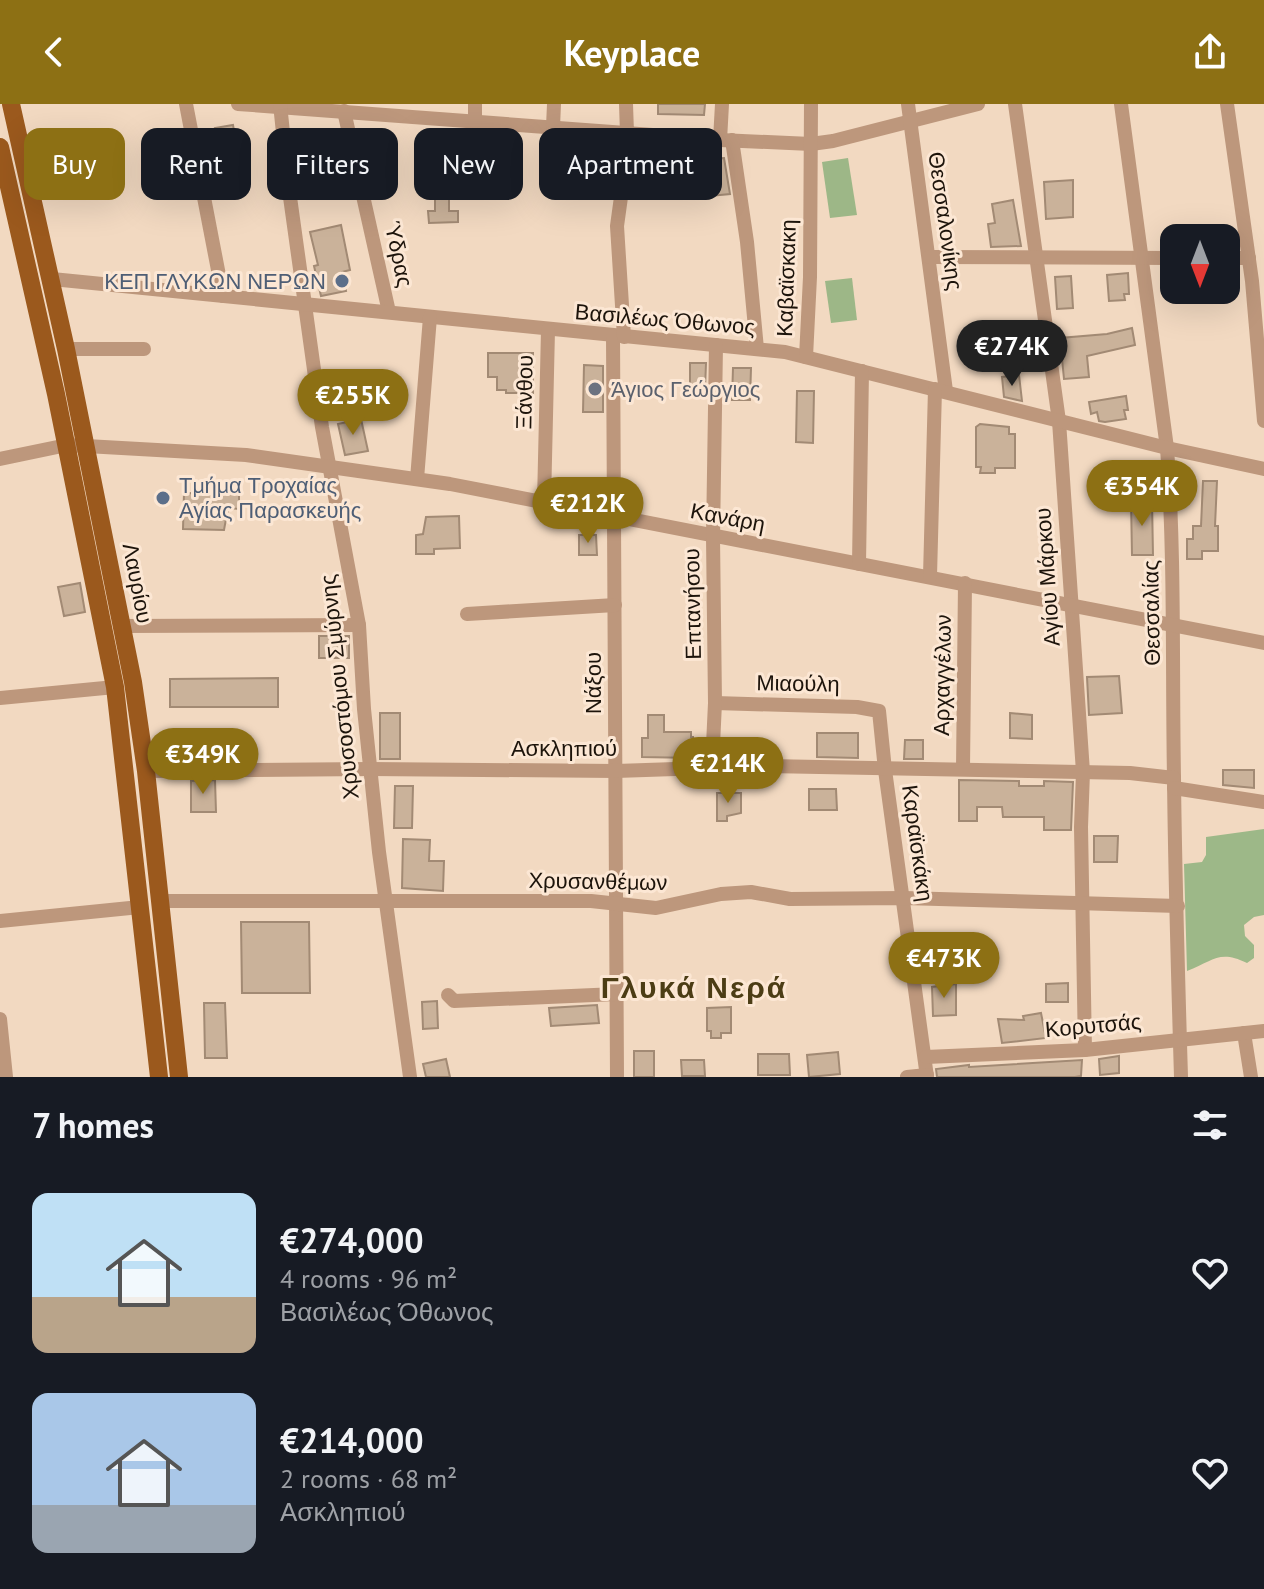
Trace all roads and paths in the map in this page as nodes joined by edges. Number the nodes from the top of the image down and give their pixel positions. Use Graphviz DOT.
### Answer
graph roads {
  1 [pos="11,104"];
  2 [pos="186,104"];
  3 [pos="238,104"];
  4 [pos="475,104"];
  5 [pos="554,104"];
  6 [pos="626,104"];
  7 [pos="722,104"];
  8 [pos="811,104"];
  9 [pos="908,104"];
  10 [pos="978,104"];
  11 [pos="1015,104"];
  12 [pos="1121,104"];
  13 [pos="1227,104"];
  14 [pos="280,106"];
  15 [pos="400,110"];
  16 [pos="344,111"];
  17 [pos="475,121"];
  18 [pos="911,121"];
  19 [pos="553,127"];
  20 [pos="566,128"];
  21 [pos="628,128"];
  22 [pos="722,140"];
  23 [pos="726,140"];
  24 [pos="811,144"];
  25 [pos="0,147"];
  26 [pos="621,200"];
  27 [pos="929,257"];
  28 [pos="1037,257"];
  29 [pos="1141,258"];
  30 [pos="1160,258"];
  31 [pos="1240,258"];
  32 [pos="1249,258"];
  33 [pos="52,279"];
  34 [pos="223,296"];
  35 [pos="305,303"];
  36 [pos="389,312"];
  37 [pos="430,317"];
  38 [pos="548,330"];
  39 [pos="618,337"];
  40 [pos="716,345"];
  41 [pos="66,349"];
  42 [pos="144,349"];
  43 [pos="757,349"];
  44 [pos="806,357"];
  45 [pos="862,371"];
  46 [pos="940,390"];
  47 [pos="1059,421"];
  48 [pos="1264,421"];
  49 [pos="67,445"];
  50 [pos="86,446"];
  51 [pos="1167,448"];
  52 [pos="0,459"];
  53 [pos="329,465"];
  54 [pos="1264,469"];
  55 [pos="417,479"];
  56 [pos="544,502"];
  57 [pos="612,516"];
  58 [pos="713,537"];
  59 [pos="859,564"];
  60 [pos="930,576"];
  61 [pos="965,583"];
  62 [pos="1070,604"];
  63 [pos="615,605"];
  64 [pos="467,614"];
  65 [pos="359,625"];
  66 [pos="1175,625"];
  67 [pos="122,626"];
  68 [pos="1264,643"];
  69 [pos="115,687"];
  70 [pos="0,698"];
  71 [pos="715,703"];
  72 [pos="879,711"];
  73 [pos="712,766"];
  74 [pos="370,769"];
  75 [pos="963,769"];
  76 [pos="885,770"];
  77 [pos="146,771"];
  78 [pos="616,771"];
  79 [pos="1083,772"];
  80 [pos="1174,783"];
  81 [pos="1264,802"];
  82 [pos="904,898"];
  83 [pos="385,900"];
  84 [pos="160,901"];
  85 [pos="1084,902"];
  86 [pos="616,904"];
  87 [pos="1178,906"];
  88 [pos="140,907"];
  89 [pos="0,921"];
  90 [pos="617,994"];
  91 [pos="448,995"];
  92 [pos="0,1019"];
  93 [pos="1264,1031"];
  94 [pos="1244,1033"];
  95 [pos="1180,1040"];
  96 [pos="1085,1050"];
  97 [pos="926,1057"];
  98 [pos="927,1076"];
  99 [pos="6,1077"];
  100 [pos="159,1077"];
  101 [pos="179,1077"];
  102 [pos="410,1077"];
  103 [pos="617,1077"];
  104 [pos="907,1077"];
  105 [pos="1181,1077"];
  106 [pos="1251,1077"];
  1 -- 33 [label="main road, Λαυρίου"];
  2 -- 34 [label="street"];
  3 -- 14 [label="street"];
  4 -- 17 [label="street"];
  5 -- 19 [label="street"];
  6 -- 21 [label="street"];
  7 -- 23 [label="street"];
  8 -- 24 [label="street, Καβαϊσκακη"];
  9 -- 18 [label="street, Θεσσαλονίκης"];
  10 -- 18 [label="street"];
  11 -- 28 [label="street, Αγίου Μάρκου"];
  12 -- 29 [label="street, Θεσσαλίας"];
  13 -- 32 [label="street"];
  14 -- 16 [label="street"];
  14 -- 35 [label="street, Χρυσοστόμου Σμύρνης"];
  15 -- 16 [label="street"];
  15 -- 17 [label="street"];
  16 -- 36 [label="street, Ύδρας"];
  17 -- 19 [label="street"];
  18 -- 24 [label="street"];
  18 -- 27 [label="street, Θεσσαλονίκης"];
  19 -- 20 [label="street"];
  22 -- 23 [label="street"];
  23 -- 24 [label="street"];
  23 -- 43 [label="street"];
  24 -- 44 [label="street, Καβαϊσκακη"];
  25 -- 49 [label="main road, Λαυρίου"];
  26 -- 39 [label="street, Νάξου"];
  27 -- 28 [label="street"];
  27 -- 46 [label="street, Θεσσαλονίκης"];
  28 -- 29 [label="street"];
  28 -- 47 [label="street, Αγίου Μάρκου"];
  29 -- 30 [label="street"];
  29 -- 51 [label="street, Θεσσαλίας"];
  31 -- 32 [label="street"];
  32 -- 48 [label="street"];
  33 -- 34 [label="street, Βασιλέως Όθωνος"];
  33 -- 41 [label="main road, Λαυρίου"];
  34 -- 35 [label="street, Βασιλέως Όθωνος"];
  35 -- 36 [label="street, Βασιλέως Όθωνος"];
  35 -- 53 [label="street, Χρυσοστόμου Σμύρνης"];
  36 -- 37 [label="street, Βασιλέως Όθωνος"];
  37 -- 38 [label="street, Βασιλέως Όθωνος"];
  37 -- 55 [label="street"];
  38 -- 39 [label="street, Βασιλέως Όθωνος"];
  38 -- 56 [label="street, Ξάνθου"];
  39 -- 40 [label="street, Βασιλέως Όθωνος"];
  39 -- 57 [label="street, Νάξου"];
  40 -- 43 [label="street, Βασιλέως Όθωνος"];
  40 -- 58 [label="street, Επτανήσου"];
  41 -- 42 [label="street"];
  41 -- 50 [label="main road, Λαυρίου"];
  43 -- 44 [label="street, Βασιλέως Όθωνος"];
  44 -- 45 [label="street, Βασιλέως Όθωνος"];
  45 -- 46 [label="street, Βασιλέως Όθωνος"];
  45 -- 59 [label="street"];
  46 -- 47 [label="street, Βασιλέως Όθωνος"];
  46 -- 60 [label="street, Θεσσαλονίκης"];
  47 -- 51 [label="street, Βασιλέως Όθωνος"];
  47 -- 62 [label="street, Αγίου Μάρκου"];
  49 -- 50 [label="street, Κανάρη"];
  49 -- 52 [label="street, Κανάρη"];
  49 -- 69 [label="main road, Λαυρίου"];
  50 -- 53 [label="street, Κανάρη"];
  50 -- 67 [label="main road, Λαυρίου"];
  51 -- 54 [label="street, Βασιλέως Όθωνος"];
  51 -- 66 [label="street, Θεσσαλίας"];
  53 -- 55 [label="street, Κανάρη"];
  53 -- 65 [label="street, Χρυσοστόμου Σμύρνης"];
  55 -- 56 [label="street, Κανάρη"];
  56 -- 57 [label="street, Κανάρη"];
  57 -- 58 [label="street, Κανάρη"];
  57 -- 63 [label="street, Νάξου"];
  58 -- 59 [label="street, Κανάρη"];
  58 -- 71 [label="street, Επτανήσου"];
  59 -- 60 [label="street, Κανάρη"];
  60 -- 61 [label="street, Κανάρη"];
  61 -- 62 [label="street, Κανάρη"];
  61 -- 75 [label="street, Αρχαγγέλων"];
  62 -- 66 [label="street, Κανάρη"];
  62 -- 79 [label="street, Αγίου Μάρκου"];
  63 -- 64 [label="street"];
  63 -- 78 [label="street, Νάξου"];
  65 -- 67 [label="street"];
  65 -- 74 [label="street, Χρυσοστόμου Σμύρνης"];
  66 -- 68 [label="street, Κανάρη"];
  66 -- 80 [label="street, Θεσσαλίας"];
  67 -- 77 [label="main road, Λαυρίου"];
  69 -- 70 [label="street"];
  69 -- 88 [label="main road, Λαυρίου"];
  71 -- 72 [label="street, Μιαούλη"];
  71 -- 73 [label="street, Επτανήσου"];
  72 -- 76 [label="street, Καραϊσκάκη"];
  73 -- 76 [label="street, Ασκληπιού"];
  73 -- 78 [label="street, Ασκληπιού"];
  74 -- 77 [label="street, Ασκληπιού"];
  74 -- 78 [label="street, Ασκληπιού"];
  74 -- 83 [label="street, Χρυσοστόμου Σμύρνης"];
  75 -- 76 [label="street, Ασκληπιού"];
  75 -- 79 [label="street, Ασκληπιού"];
  76 -- 82 [label="street, Καραϊσκάκη"];
  77 -- 84 [label="main road, Λαυρίου"];
  78 -- 86 [label="street, Νάξου"];
  79 -- 80 [label="street, Ασκληπιού"];
  79 -- 85 [label="street, Αγίου Μάρκου"];
  80 -- 81 [label="street, Ασκληπιού"];
  80 -- 87 [label="street, Θεσσαλίας"];
  82 -- 85 [label="street, Χρυσανθέμων"];
  82 -- 86 [label="street, Χρυσανθέμων"];
  82 -- 97 [label="street, Καραϊσκάκη"];
  83 -- 84 [label="street, Χρυσανθέμων"];
  83 -- 86 [label="street, Χρυσανθέμων"];
  83 -- 102 [label="street, Χρυσοστόμου Σμύρνης"];
  84 -- 101 [label="main road, Λαυρίου"];
  85 -- 87 [label="street, Χρυσανθέμων"];
  85 -- 96 [label="street, Αγίου Μάρκου"];
  86 -- 90 [label="street, Νάξου"];
  87 -- 95 [label="street, Θεσσαλίας"];
  88 -- 89 [label="street"];
  88 -- 100 [label="main road, Λαυρίου"];
  90 -- 91 [label="street"];
  90 -- 103 [label="street, Νάξου"];
  92 -- 99 [label="street"];
  93 -- 94 [label="street, Κορυτσάς"];
  94 -- 95 [label="street, Κορυτσάς"];
  94 -- 106 [label="street"];
  95 -- 96 [label="street, Κορυτσάς"];
  95 -- 105 [label="street, Θεσσαλίας"];
  96 -- 97 [label="street, Κορυτσάς"];
  97 -- 98 [label="street, Καραϊσκάκη"];
  98 -- 104 [label="street"];
}
